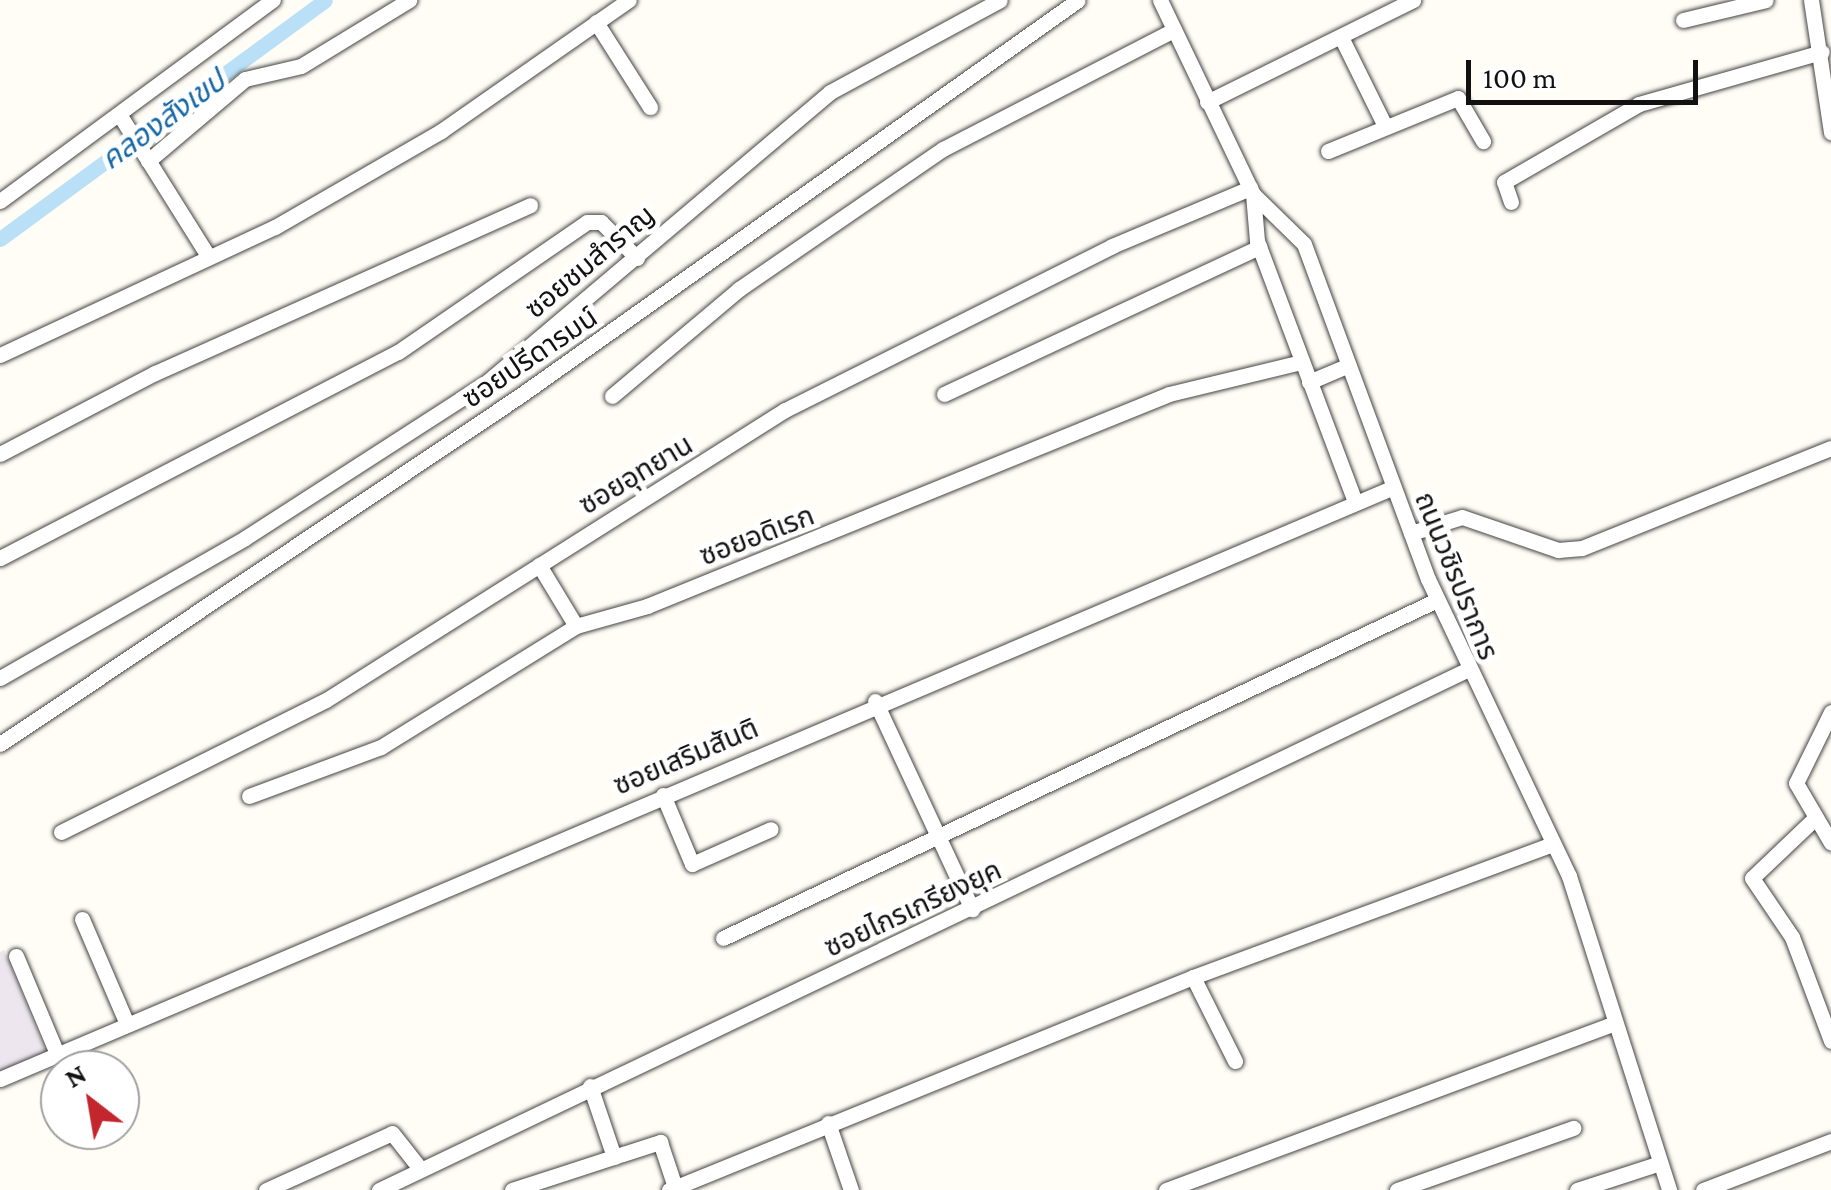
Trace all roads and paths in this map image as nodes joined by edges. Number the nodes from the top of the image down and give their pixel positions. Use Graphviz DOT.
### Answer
graph roads {
  1 [pos="273,0"];
  2 [pos="409,0"];
  3 [pos="629,0"];
  4 [pos="1000,0"];
  5 [pos="1078,0"];
  6 [pos="1160,0"];
  7 [pos="1412,0"];
  8 [pos="1766,0"];
  9 [pos="1812,0"];
  10 [pos="1683,20"];
  11 [pos="596,22"];
  12 [pos="1174,30"];
  13 [pos="1343,41"];
  14 [pos="1822,52"];
  15 [pos="1206,102"];
  16 [pos="650,108"];
  17 [pos="119,114"];
  18 [pos="1384,124"];
  19 [pos="1831,132"];
  20 [pos="1483,141"];
  21 [pos="1328,151"];
  22 [pos="146,158"];
  23 [pos="1252,191"];
  24 [pos="0,201"];
  25 [pos="1511,202"];
  26 [pos="530,205"];
  27 [pos="1258,247"];
  28 [pos="208,256"];
  29 [pos="637,258"];
  30 [pos="0,355"];
  31 [pos="1301,362"];
  32 [pos="1349,365"];
  33 [pos="1309,382"];
  34 [pos="944,394"];
  35 [pos="612,396"];
  36 [pos="1831,448"];
  37 [pos="0,454"];
  38 [pos="1394,486"];
  39 [pos="1355,502"];
  40 [pos="1411,533"];
  41 [pos="0,558"];
  42 [pos="539,565"];
  43 [pos="1437,600"];
  44 [pos="576,626"];
  45 [pos="1467,670"];
  46 [pos="0,678"];
  47 [pos="876,701"];
  48 [pos="1831,712"];
  49 [pos="0,744"];
  50 [pos="663,794"];
  51 [pos="250,796"];
  52 [pos="1813,820"];
  53 [pos="771,829"];
  54 [pos="61,832"];
  55 [pos="936,838"];
  56 [pos="1552,844"];
  57 [pos="1831,844"];
  58 [pos="972,909"];
  59 [pos="82,920"];
  60 [pos="723,938"];
  61 [pos="16,956"];
  62 [pos="1193,977"];
  63 [pos="127,1024"];
  64 [pos="1612,1024"];
  65 [pos="1831,1042"];
  66 [pos="55,1050"];
  67 [pos="71,1050"];
  68 [pos="1236,1061"];
  69 [pos="40,1063"];
  70 [pos="0,1078"];
  71 [pos="590,1086"];
  72 [pos="828,1123"];
  73 [pos="1573,1128"];
  74 [pos="1831,1141"];
  75 [pos="614,1157"];
  76 [pos="1660,1163"];
  77 [pos="418,1166"];
  78 [pos="673,1189"];
  79 [pos="1583,1189"];
  80 [pos="266,1190"];
  81 [pos="380,1190"];
  82 [pos="512,1190"];
  83 [pos="851,1190"];
  84 [pos="1166,1190"];
  85 [pos="1398,1190"];
  86 [pos="1669,1190"];
  87 [pos="1703,1190"];
  1 -- 17 [label="street"];
  2 -- 22 [label="street"];
  3 -- 11 [label="street"];
  4 -- 29 [label="street, ซอยชมสำราญ"];
  5 -- 49 [label="street, ซอยปรีดารมน์"];
  6 -- 12 [label="street, ถนนวชิรปราการ"];
  7 -- 13 [label="street"];
  8 -- 10 [label="street"];
  9 -- 14 [label="street"];
  11 -- 16 [label="street"];
  11 -- 28 [label="street"];
  12 -- 15 [label="street, ถนนวชิรปราการ"];
  12 -- 35 [label="street"];
  13 -- 15 [label="street"];
  13 -- 18 [label="street"];
  14 -- 19 [label="street"];
  14 -- 25 [label="street"];
  15 -- 23 [label="street, ถนนวชิรปราการ"];
  17 -- 22 [label="street"];
  17 -- 24 [label="street"];
  18 -- 20 [label="street"];
  18 -- 21 [label="street"];
  22 -- 28 [label="street"];
  23 -- 27 [label="street"];
  23 -- 32 [label="street, ถนนวชิรปราการ"];
  23 -- 42 [label="street, ซอยอุทยาน"];
  26 -- 37 [label="street"];
  27 -- 31 [label="street"];
  27 -- 34 [label="street"];
  28 -- 30 [label="street"];
  29 -- 41 [label="street"];
  29 -- 46 [label="street, ซอยชมสำราญ"];
  31 -- 33 [label="street"];
  31 -- 44 [label="street, ซอยอดิเรก"];
  32 -- 33 [label="street"];
  32 -- 38 [label="street, ถนนวชิรปราการ"];
  33 -- 39 [label="street"];
  36 -- 40 [label="street"];
  38 -- 39 [label="street, ซอยเสริมสันติ"];
  38 -- 40 [label="street, ถนนวชิรปราการ"];
  39 -- 47 [label="street, ซอยเสริมสันติ"];
  40 -- 43 [label="street, ถนนวชิรปราการ"];
  42 -- 44 [label="street"];
  42 -- 54 [label="street, ซอยอุทยาน"];
  43 -- 45 [label="street, ถนนวชิรปราการ"];
  43 -- 55 [label="street"];
  44 -- 51 [label="street, ซอยอดิเรก"];
  45 -- 56 [label="street, ถนนวชิรปราการ"];
  45 -- 58 [label="street, ซอยไกรเกรียงยุค"];
  47 -- 50 [label="street, ซอยเสริมสันติ"];
  47 -- 55 [label="street"];
  48 -- 52 [label="street"];
  50 -- 53 [label="street"];
  50 -- 63 [label="street, ซอยเสริมสันติ"];
  52 -- 57 [label="street"];
  52 -- 65 [label="street"];
  55 -- 58 [label="street"];
  55 -- 60 [label="street"];
  56 -- 62 [label="street"];
  56 -- 64 [label="street, ถนนวชิรปราการ"];
  58 -- 71 [label="street, ซอยไกรเกรียงยุค"];
  59 -- 63 [label="street"];
  61 -- 66 [label="street"];
  62 -- 68 [label="street"];
  62 -- 72 [label="street"];
  63 -- 67 [label="street, ซอยเสริมสันติ"];
  64 -- 76 [label="street, ถนนวชิรปราการ"];
  64 -- 84 [label="street"];
  69 -- 70 [label="street, ซอยเสริมสันติ"];
  71 -- 75 [label="street"];
  71 -- 77 [label="street, ซอยไกรเกรียงยุค"];
  72 -- 78 [label="street"];
  72 -- 83 [label="street"];
  73 -- 85 [label="street"];
  74 -- 87 [label="street"];
  75 -- 78 [label="street"];
  75 -- 82 [label="street"];
  76 -- 79 [label="street"];
  76 -- 86 [label="street, ถนนวชิรปราการ"];
  77 -- 80 [label="street"];
  77 -- 81 [label="street, ซอยไกรเกรียงยุค"];
}
